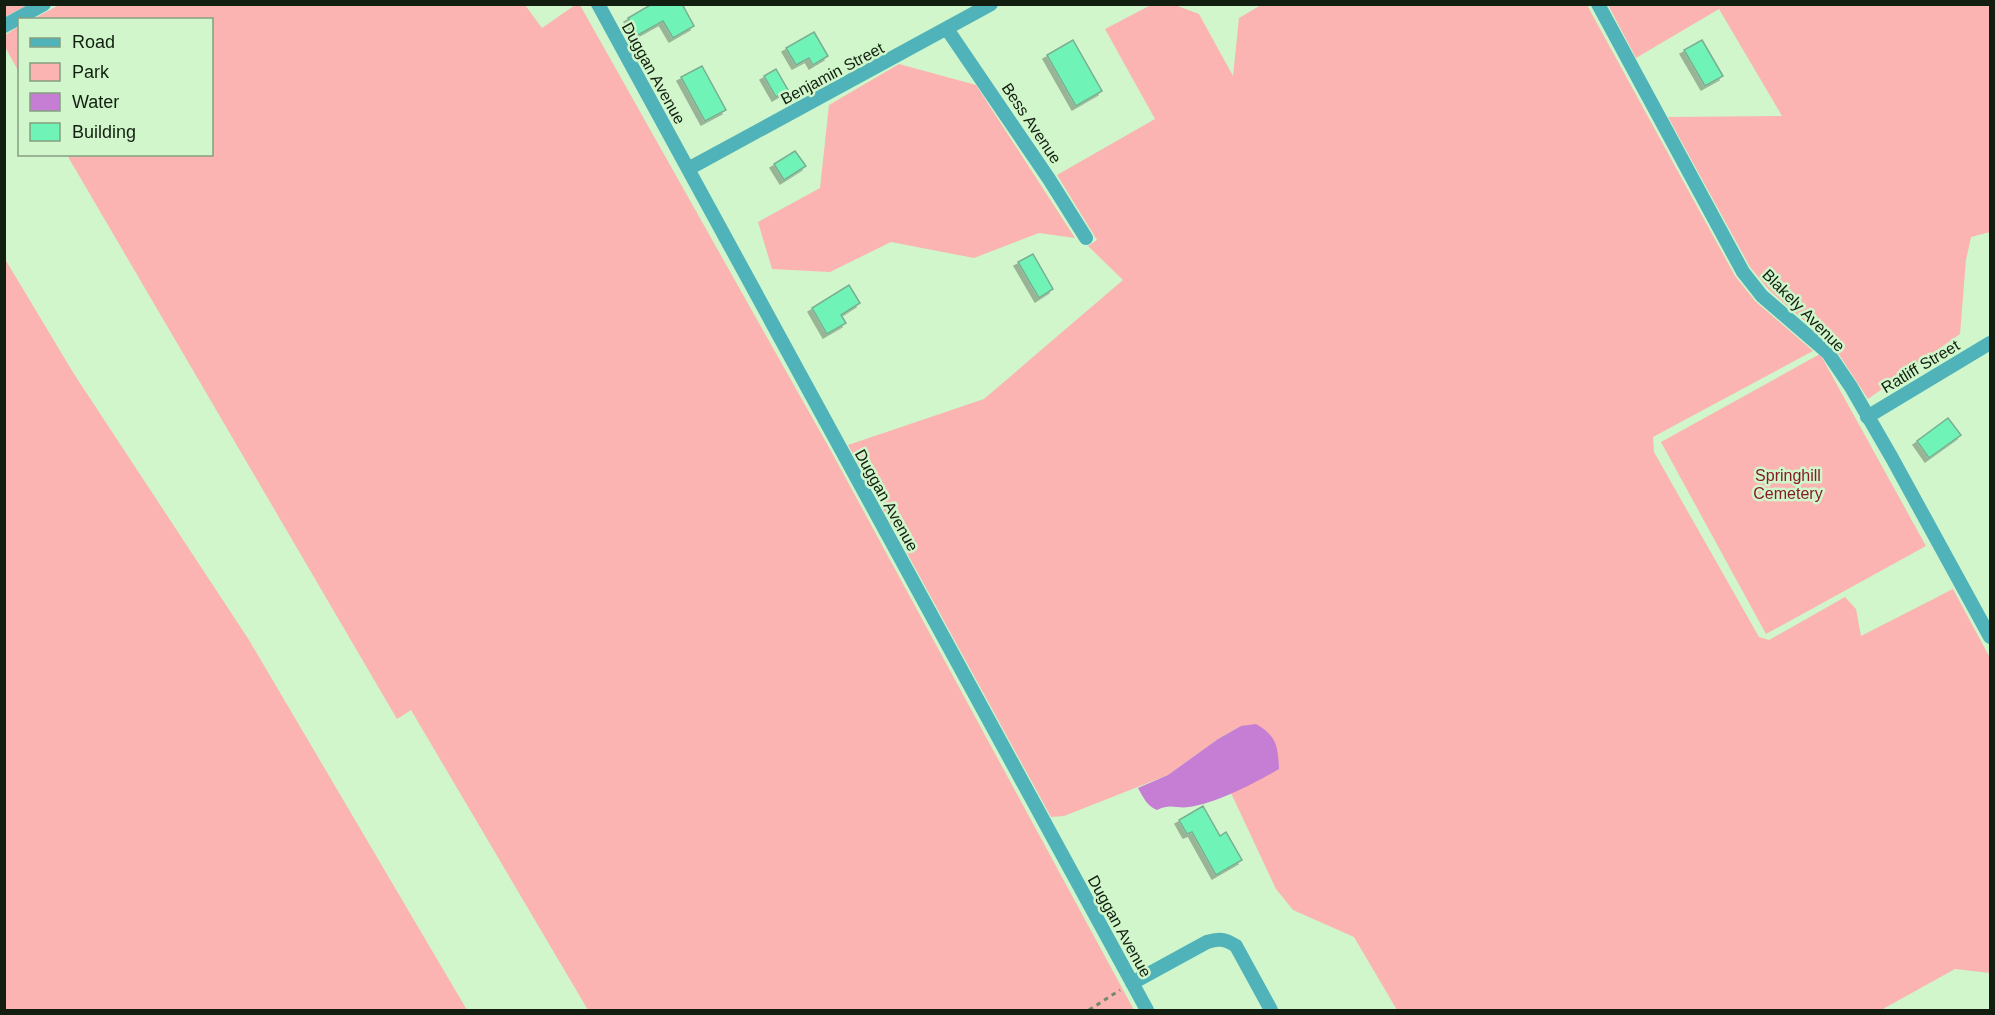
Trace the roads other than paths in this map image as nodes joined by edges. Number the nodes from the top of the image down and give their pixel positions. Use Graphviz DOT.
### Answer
graph roads {
  1 [pos="44,4"];
  2 [pos="598,4"];
  3 [pos="991,4"];
  4 [pos="1598,4"];
  5 [pos="18,18"];
  6 [pos="19,18"];
  7 [pos="4,26"];
  8 [pos="947,29"];
  9 [pos="688,169"];
  10 [pos="1086,238"];
  11 [pos="1990,343"];
  12 [pos="1867,417"];
  13 [pos="1990,637"];
  14 [pos="1132,983"];
  15 [pos="1147,1011"];
  16 [pos="1271,1011"];
  1 -- 6 [label="street"];
  2 -- 9 [label="street, Duggan Avenue"];
  3 -- 8 [label="street, Benjamin Street"];
  4 -- 12 [label="street, Blakely Avenue"];
  5 -- 7 [label="street"];
  8 -- 9 [label="street, Benjamin Street"];
  8 -- 10 [label="street, Bess Avenue"];
  9 -- 14 [label="street, Duggan Avenue"];
  11 -- 12 [label="street, Ratliff Street"];
  12 -- 13 [label="street, Blakely Avenue"];
  14 -- 15 [label="street, Duggan Avenue"];
  14 -- 16 [label="street"];
}
